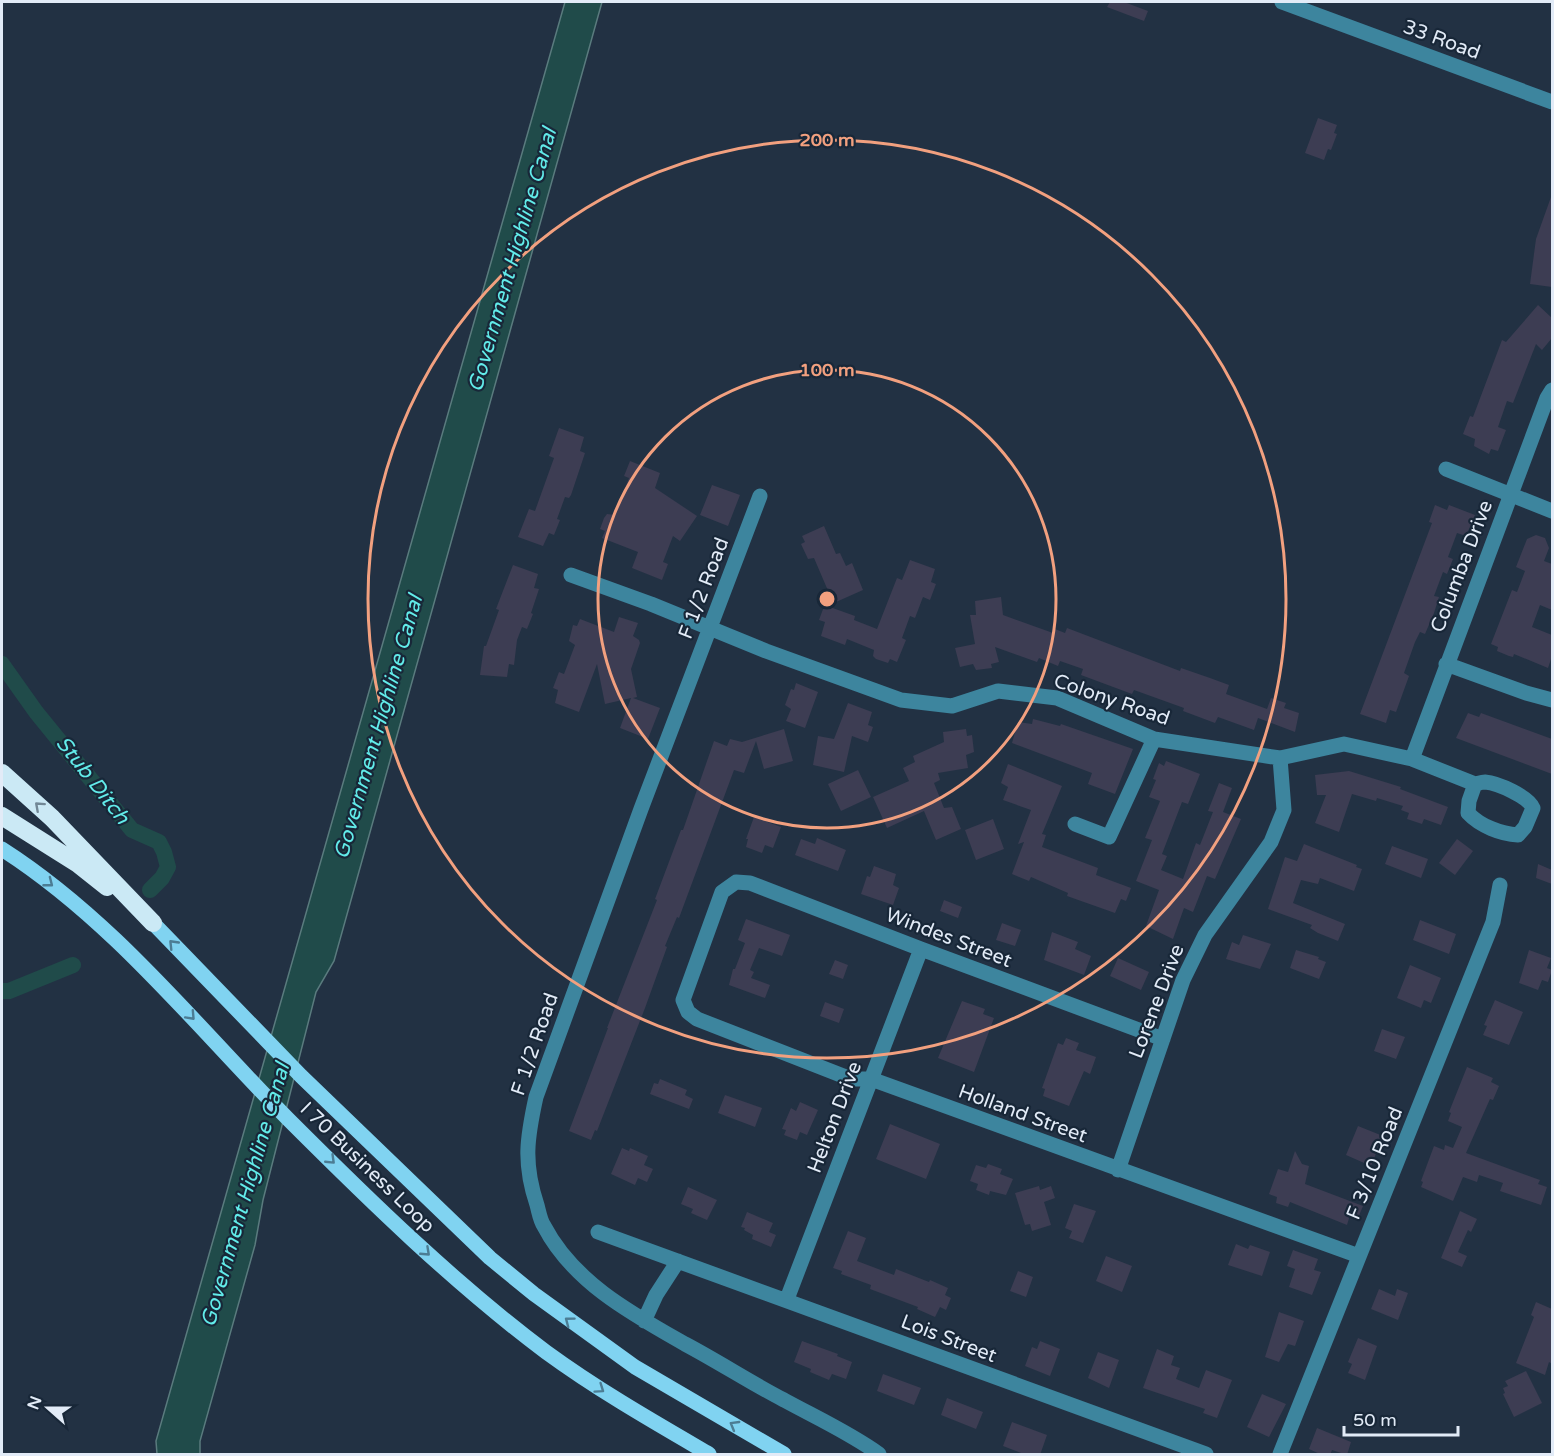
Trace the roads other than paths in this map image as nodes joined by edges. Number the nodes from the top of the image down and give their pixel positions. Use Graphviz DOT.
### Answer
graph roads {
  1 [pos="1282,2"];
  2 [pos="1552,102"];
  3 [pos="1552,390"];
  4 [pos="1446,469"];
  5 [pos="1511,494"];
  6 [pos="760,496"];
  7 [pos="1552,511"];
  8 [pos="571,575"];
  9 [pos="710,628"];
  10 [pos="1446,664"];
  11 [pos="1552,700"];
  12 [pos="1154,739"];
  13 [pos="1280,758"];
  14 [pos="1412,759"];
  15 [pos="2,773"];
  16 [pos="1475,784"];
  17 [pos="2,816"];
  18 [pos="1075,824"];
  19 [pos="2,849"];
  20 [pos="1500,885"];
  21 [pos="153,923"];
  22 [pos="921,950"];
  23 [pos="682,1000"];
  24 [pos="1163,1039"];
  25 [pos="871,1079"];
  26 [pos="1118,1170"];
  27 [pos="598,1232"];
  28 [pos="1359,1256"];
  29 [pos="678,1261"];
  30 [pos="787,1299"];
  31 [pos="644,1321"];
  32 [pos="709,1455"];
  33 [pos="784,1455"];
  34 [pos="879,1455"];
  35 [pos="1206,1455"];
  36 [pos="1280,1455"];
  1 -- 2 [label="street, 33 Road"];
  3 -- 5 [label="street, Columba Drive"];
  4 -- 5 [label="street"];
  5 -- 7 [label="street"];
  5 -- 10 [label="street, Columba Drive"];
  6 -- 9 [label="street, F 1/2 Road"];
  8 -- 9 [label="street, Colony Road"];
  9 -- 12 [label="street, Colony Road"];
  9 -- 31 [label="street, F 1/2 Road"];
  10 -- 11 [label="street"];
  10 -- 14 [label="street, Columba Drive"];
  12 -- 13 [label="street, Colony Road"];
  12 -- 18 [label="street"];
  13 -- 14 [label="street, Colony Road"];
  13 -- 24 [label="street, Lorene Drive"];
  14 -- 16 [label="street, Colony Road"];
  21 -- 15 [label="highway, one-way"];
  17 -- 21 [label="highway"];
  19 -- 32 [label="main road, I 70 Business Loop, one-way"];
  20 -- 28 [label="street, F 3/10 Road"];
  33 -- 21 [label="main road, I 70 Business Loop, one-way"];
  22 -- 23 [label="street, Windes Street"];
  22 -- 24 [label="street, Windes Street"];
  22 -- 25 [label="street, Helton Drive"];
  23 -- 25 [label="street, Holland Street"];
  24 -- 26 [label="street, Lorene Drive"];
  25 -- 26 [label="street, Holland Street"];
  25 -- 30 [label="street, Helton Drive"];
  26 -- 28 [label="street, Holland Street"];
  27 -- 29 [label="street, Lois Street"];
  28 -- 36 [label="street, F 3/10 Road"];
  29 -- 30 [label="street, Lois Street"];
  29 -- 31 [label="street"];
  30 -- 35 [label="street, Lois Street"];
  31 -- 34 [label="street, F 1/2 Road"];
}
